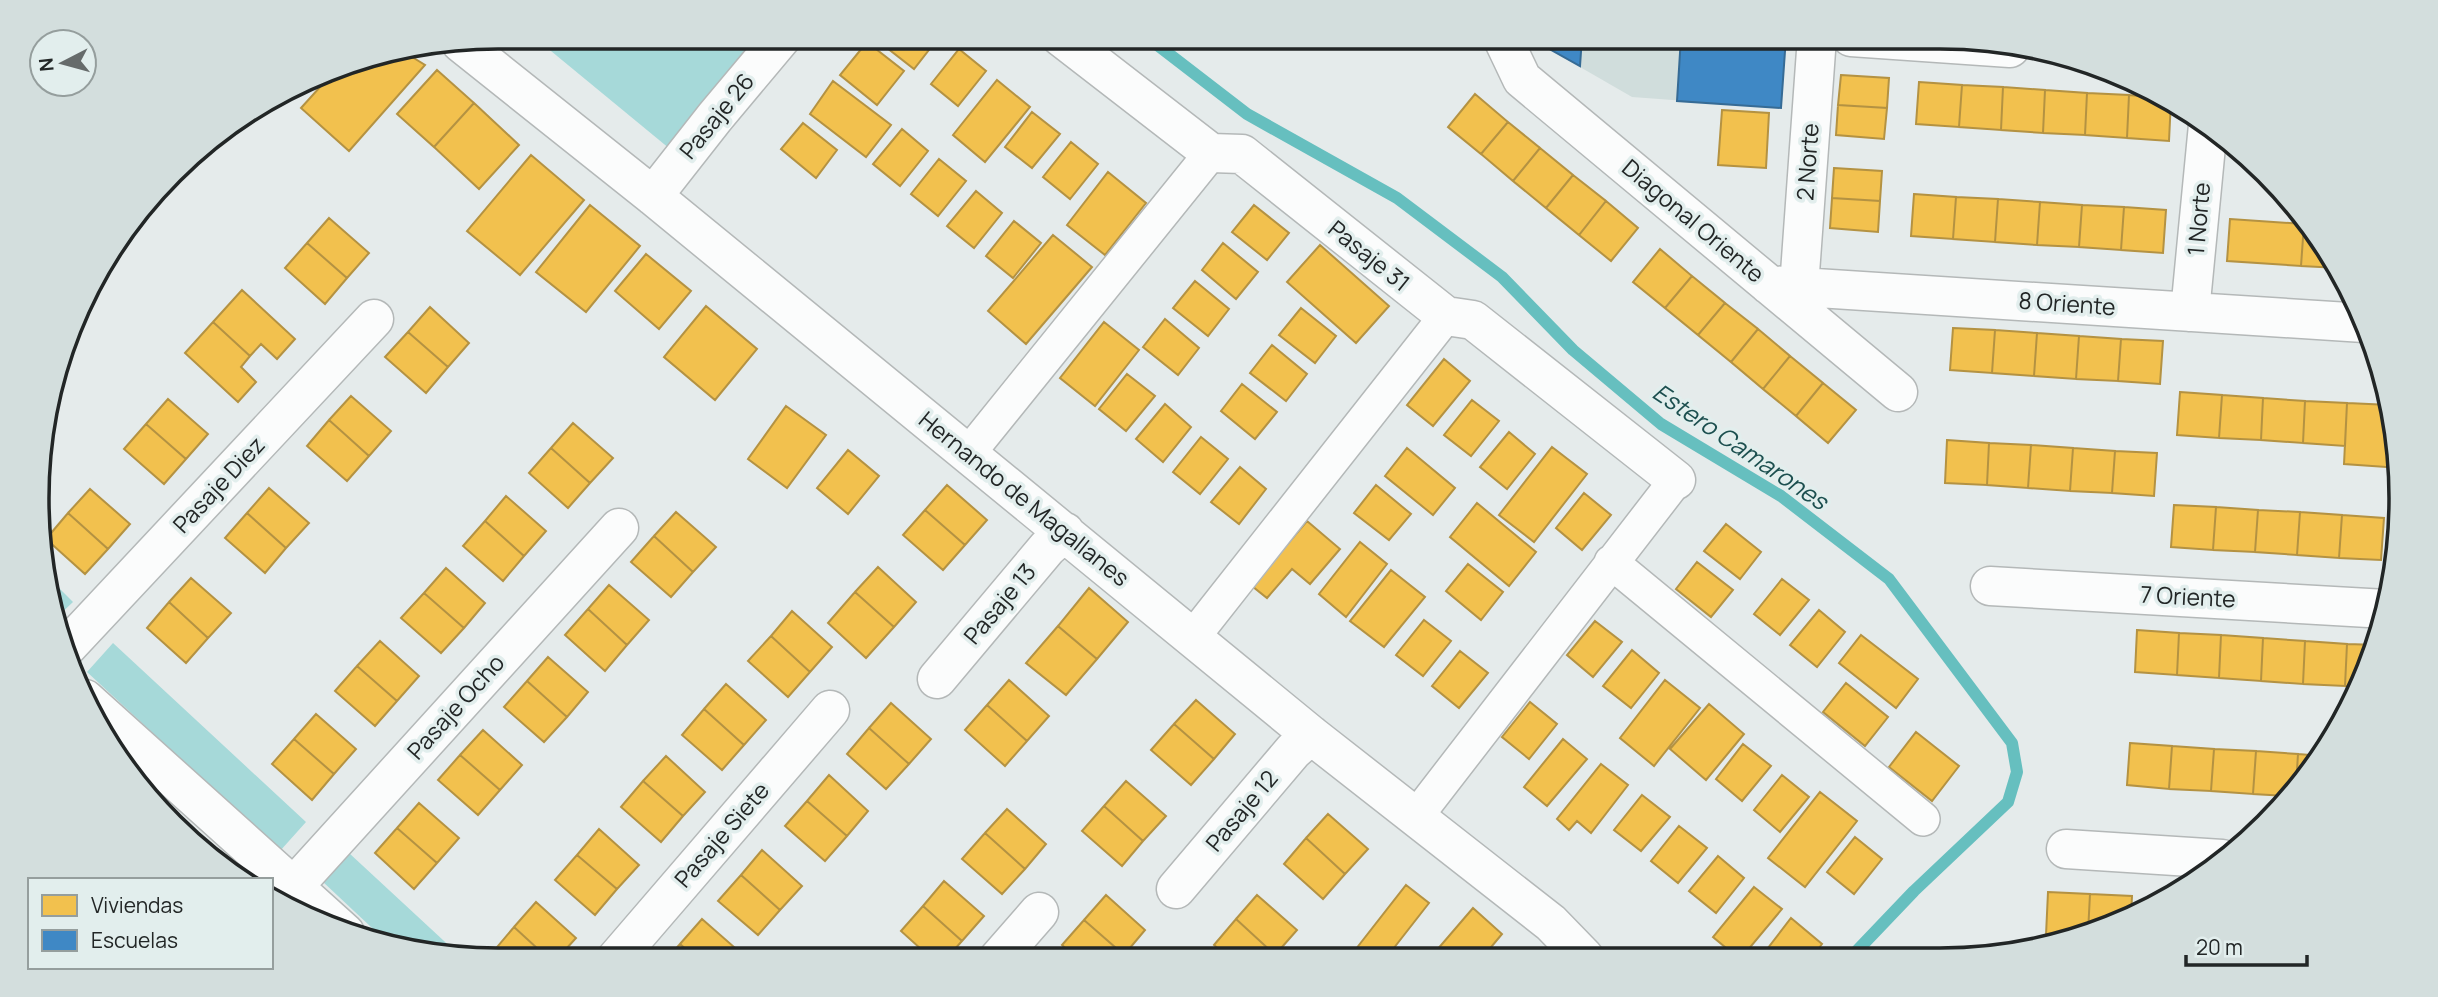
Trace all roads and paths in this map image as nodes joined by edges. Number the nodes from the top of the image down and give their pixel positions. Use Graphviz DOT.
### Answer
graph roads {
  1 [pos="772,49"];
  2 [pos="1077,49"];
  3 [pos="1507,49"];
  4 [pos="1815,49"];
  5 [pos="470,50"];
  6 [pos="2206,137"];
  7 [pos="1211,153"];
  8 [pos="653,196"];
  9 [pos="1784,286"];
  10 [pos="2190,312"];
  11 [pos="1446,316"];
  12 [pos="374,319"];
  13 [pos="2353,322"];
  14 [pos="1898,392"];
  15 [pos="968,454"];
  16 [pos="1676,480"];
  17 [pos="619,527"];
  18 [pos="1065,532"];
  19 [pos="1611,562"];
  20 [pos="1990,586"];
  21 [pos="2375,608"];
  22 [pos="1193,638"];
  23 [pos="72,641"];
  24 [pos="937,679"];
  25 [pos="830,710"];
  26 [pos="1311,735"];
  27 [pos="128,753"];
  28 [pos="1415,818"];
  29 [pos="1923,819"];
  30 [pos="2066,849"];
  31 [pos="2209,858"];
  32 [pos="293,887"];
  33 [pos="1176,889"];
  34 [pos="321,912"];
  35 [pos="1039,912"];
  36 [pos="625,948"];
  37 [pos="1008,948"];
  38 [pos="1575,948"];
  1 -- 8 [label="street, Pasaje 26"];
  2 -- 7 [label="street"];
  3 -- 9 [label="street, Diagonal Oriente"];
  4 -- 9 [label="street, 2 Norte"];
  5 -- 8 [label="street, Hernando de Magallanes"];
  6 -- 10 [label="street, 1 Norte"];
  7 -- 11 [label="street, Pasaje 31"];
  7 -- 15 [label="street"];
  8 -- 15 [label="street, Hernando de Magallanes"];
  9 -- 10 [label="street, 8 Oriente"];
  9 -- 14 [label="street, Diagonal Oriente"];
  10 -- 13 [label="street, 8 Oriente"];
  11 -- 16 [label="street, Pasaje 31"];
  11 -- 22 [label="street"];
  12 -- 23 [label="street, Pasaje Diez"];
  15 -- 18 [label="street, Hernando de Magallanes"];
  16 -- 19 [label="street"];
  17 -- 32 [label="street, Pasaje Ocho"];
  18 -- 22 [label="street, Hernando de Magallanes"];
  18 -- 24 [label="street, Pasaje 13"];
  19 -- 28 [label="street"];
  19 -- 29 [label="street"];
  20 -- 21 [label="street, 7 Oriente"];
  22 -- 26 [label="street, Hernando de Magallanes"];
  25 -- 36 [label="street, Pasaje Siete"];
  26 -- 28 [label="street, Hernando de Magallanes"];
  26 -- 33 [label="street, Pasaje 12"];
  27 -- 32 [label="street"];
  28 -- 38 [label="street, Hernando de Magallanes"];
  30 -- 31 [label="street"];
  32 -- 34 [label="street"];
  35 -- 37 [label="street"];
}
